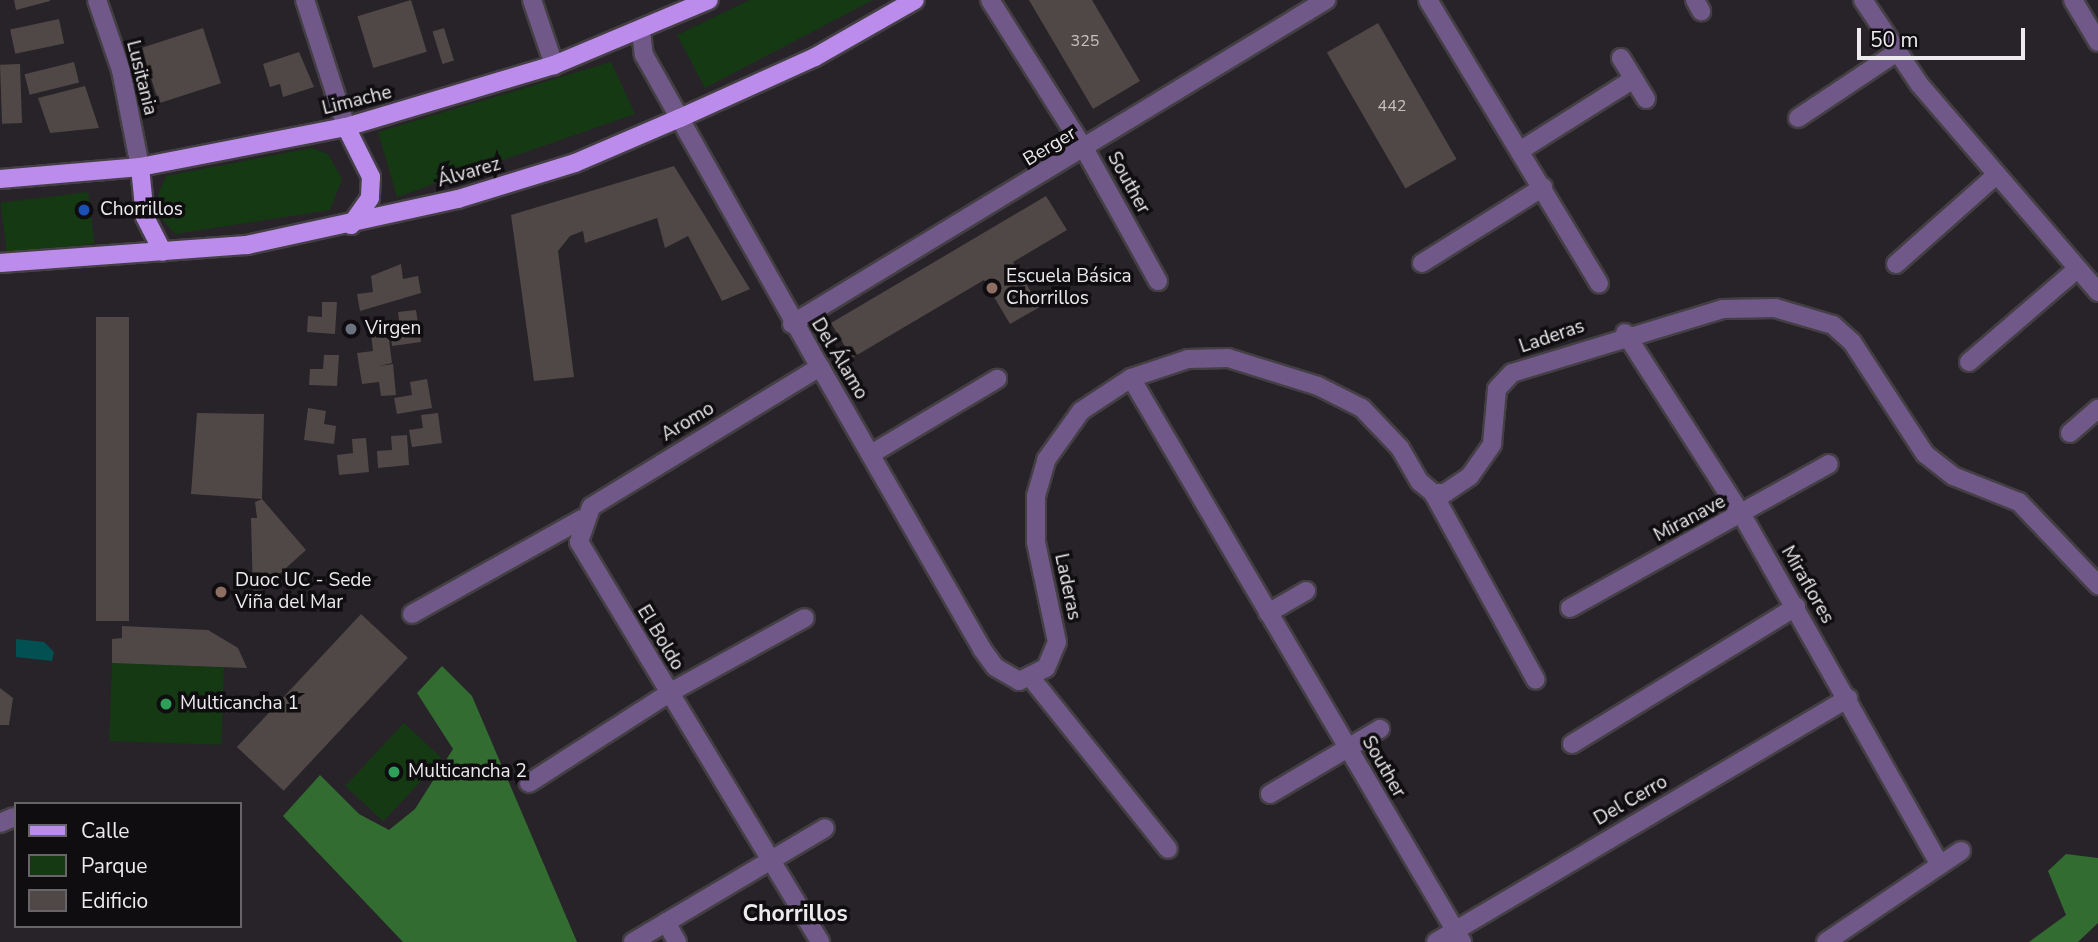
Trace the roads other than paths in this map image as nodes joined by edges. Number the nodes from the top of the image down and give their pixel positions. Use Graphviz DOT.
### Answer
graph roads {
  1 [pos="97,0"];
  2 [pos="305,0"];
  3 [pos="532,0"];
  4 [pos="709,0"];
  5 [pos="915,0"];
  6 [pos="990,0"];
  7 [pos="1326,0"];
  8 [pos="1428,0"];
  9 [pos="2073,0"];
  10 [pos="1868,2"];
  11 [pos="641,32"];
  12 [pos="2098,42"];
  13 [pos="1898,52"];
  14 [pos="1621,58"];
  15 [pos="554,65"];
  16 [pos="1632,80"];
  17 [pos="1646,99"];
  18 [pos="680,118"];
  19 [pos="1798,118"];
  20 [pos="346,127"];
  21 [pos="1085,150"];
  22 [pos="1521,150"];
  23 [pos="140,167"];
  24 [pos="1995,176"];
  25 [pos="0,179"];
  26 [pos="1543,187"];
  27 [pos="351,225"];
  28 [pos="163,252"];
  29 [pos="0,263"];
  30 [pos="1422,263"];
  31 [pos="1896,264"];
  32 [pos="2077,269"];
  33 [pos="1158,281"];
  34 [pos="1599,283"];
  35 [pos="2098,292"];
  36 [pos="793,324"];
  37 [pos="1625,334"];
  38 [pos="1969,362"];
  39 [pos="820,367"];
  40 [pos="1130,378"];
  41 [pos="997,379"];
  42 [pos="2098,410"];
  43 [pos="2070,433"];
  44 [pos="871,454"];
  45 [pos="1829,464"];
  46 [pos="1433,493"];
  47 [pos="1742,515"];
  48 [pos="582,519"];
  49 [pos="2098,585"];
  50 [pos="1306,591"];
  51 [pos="1796,607"];
  52 [pos="1570,608"];
  53 [pos="1268,612"];
  54 [pos="412,614"];
  55 [pos="805,618"];
  56 [pos="1031,678"];
  57 [pos="1536,680"];
  58 [pos="668,694"];
  59 [pos="1848,698"];
  60 [pos="1380,729"];
  61 [pos="1572,744"];
  62 [pos="1347,747"];
  63 [pos="529,783"];
  64 [pos="1270,794"];
  65 [pos="825,828"];
  66 [pos="1168,849"];
  67 [pos="1961,851"];
  68 [pos="770,859"];
  69 [pos="1940,865"];
  70 [pos="666,922"];
  71 [pos="1458,936"];
  72 [pos="633,942"];
  73 [pos="677,942"];
  74 [pos="820,942"];
  75 [pos="1436,942"];
  76 [pos="1826,942"];
  1 -- 23 [label="street, Lusitania"];
  2 -- 20 [label="street"];
  3 -- 15 [label="street"];
  4 -- 11 [label="main road, Limache"];
  5 -- 18 [label="main road, Álvarez"];
  6 -- 21 [label="street, Souther"];
  7 -- 21 [label="street, Berger"];
  8 -- 22 [label="street"];
  9 -- 12 [label="street"];
  10 -- 13 [label="street"];
  11 -- 15 [label="main road, Limache"];
  11 -- 18 [label="street, Del Álamo"];
  13 -- 19 [label="street"];
  13 -- 24 [label="street"];
  14 -- 16 [label="street"];
  15 -- 20 [label="main road, Limache"];
  16 -- 17 [label="street"];
  16 -- 22 [label="street"];
  18 -- 27 [label="main road, Álvarez"];
  18 -- 36 [label="street, Del Álamo"];
  20 -- 23 [label="main road, Limache"];
  20 -- 27 [label="main road"];
  21 -- 33 [label="street, Souther"];
  21 -- 36 [label="street, Berger"];
  22 -- 26 [label="street"];
  23 -- 25 [label="main road, Limache"];
  23 -- 28 [label="main road"];
  24 -- 31 [label="street"];
  24 -- 32 [label="street"];
  26 -- 30 [label="street"];
  26 -- 34 [label="street"];
  27 -- 28 [label="main road, Álvarez"];
  28 -- 29 [label="main road, Álvarez"];
  32 -- 35 [label="street"];
  32 -- 38 [label="street"];
  36 -- 39 [label="street, Del Álamo"];
  37 -- 46 [label="street, Laderas"];
  37 -- 47 [label="street, Miraflores"];
  37 -- 49 [label="street, Laderas"];
  39 -- 44 [label="street, Del Álamo"];
  39 -- 48 [label="street, Aromo"];
  40 -- 46 [label="street, Laderas"];
  40 -- 53 [label="street, Souther"];
  40 -- 56 [label="street, Laderas"];
  41 -- 44 [label="street"];
  42 -- 43 [label="street"];
  44 -- 56 [label="street, Del Álamo"];
  45 -- 47 [label="street, Miranave"];
  46 -- 57 [label="street"];
  47 -- 51 [label="street, Miraflores"];
  47 -- 52 [label="street, Miranave"];
  48 -- 54 [label="street"];
  48 -- 58 [label="street, El Boldo"];
  50 -- 53 [label="street"];
  51 -- 59 [label="street, Miraflores"];
  51 -- 61 [label="street"];
  53 -- 62 [label="street, Souther"];
  55 -- 58 [label="street"];
  56 -- 66 [label="street"];
  58 -- 63 [label="street"];
  58 -- 68 [label="street, El Boldo"];
  59 -- 69 [label="street, Miraflores"];
  59 -- 71 [label="street, Del Cerro"];
  60 -- 62 [label="street"];
  62 -- 64 [label="street"];
  62 -- 71 [label="street, Souther"];
  65 -- 68 [label="street"];
  67 -- 69 [label="street"];
  68 -- 70 [label="street"];
  68 -- 74 [label="street, El Boldo"];
  69 -- 76 [label="street"];
  70 -- 72 [label="street"];
  70 -- 73 [label="street"];
  71 -- 75 [label="street, Del Cerro"];
}
